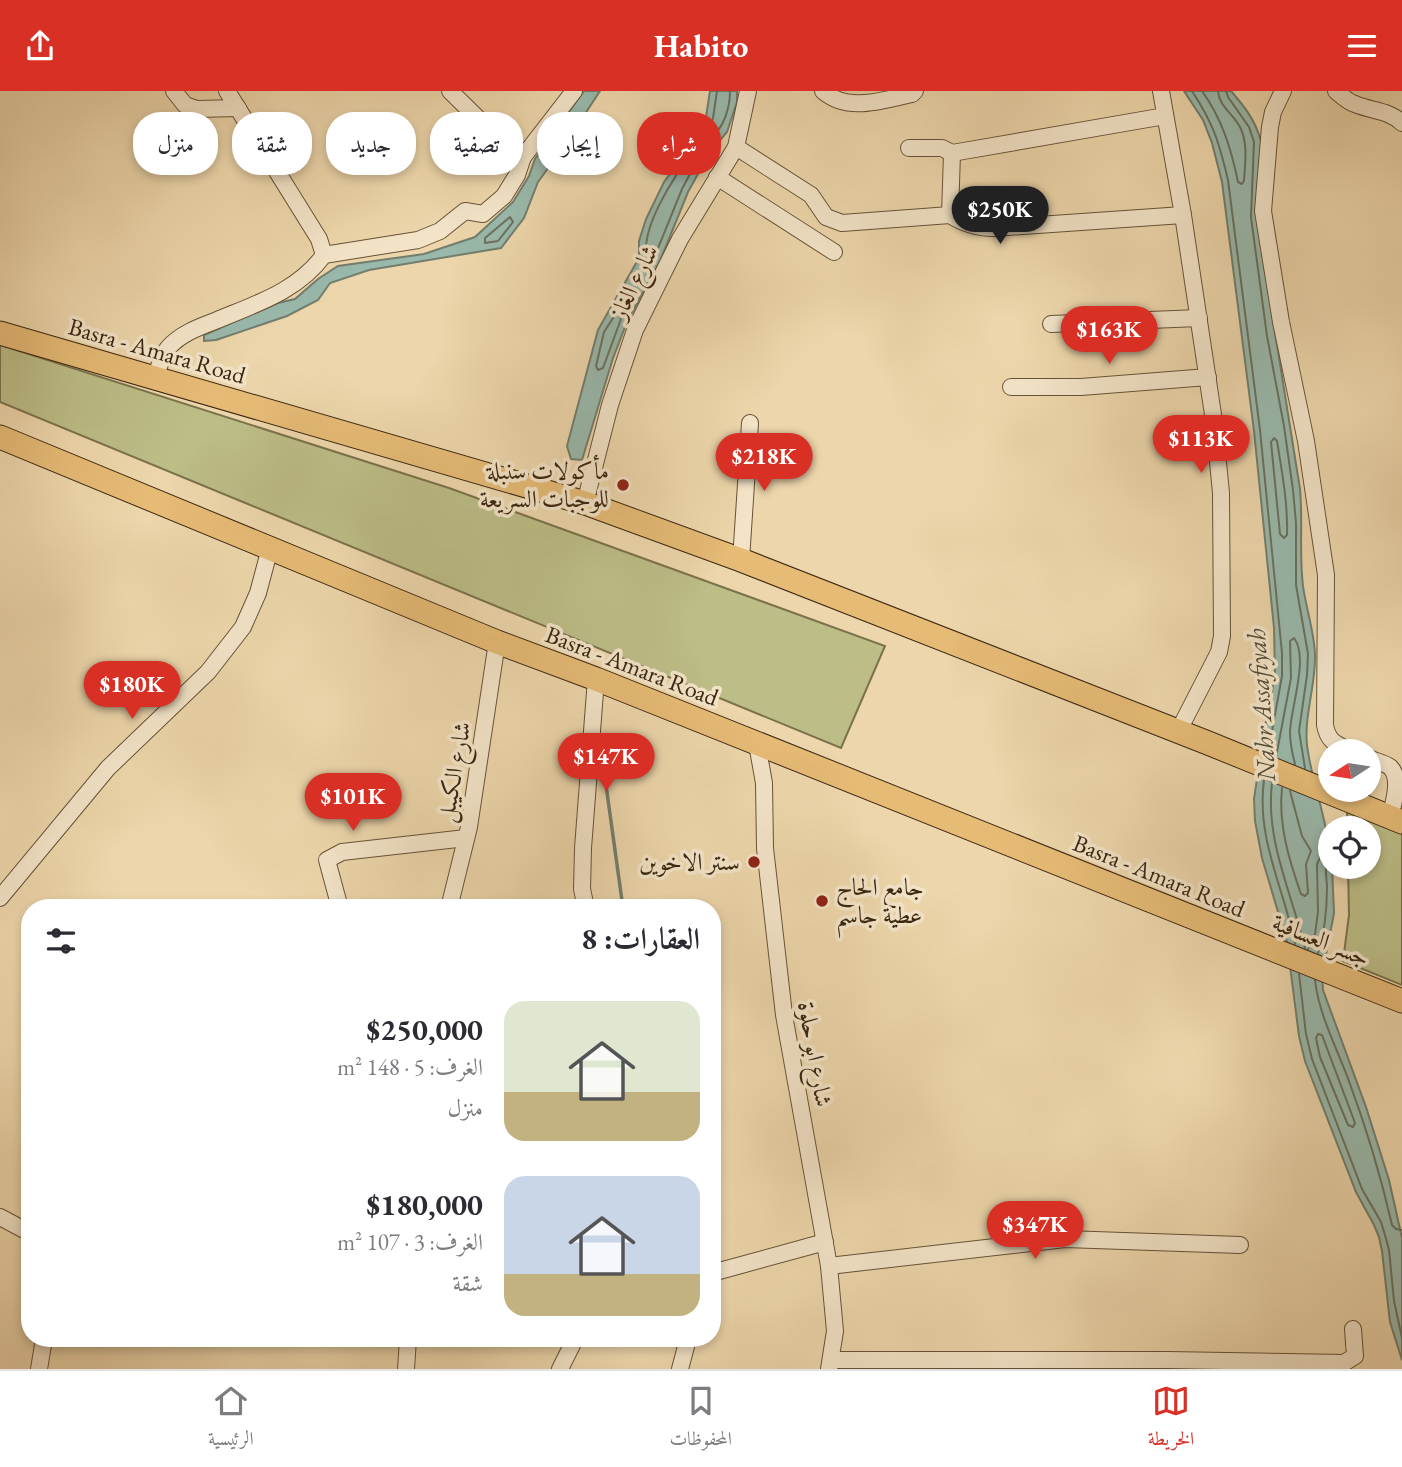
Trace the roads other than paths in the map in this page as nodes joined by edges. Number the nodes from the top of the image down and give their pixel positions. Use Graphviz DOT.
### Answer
graph roads {
  1 [pos="174,91"];
  2 [pos="227,91"];
  3 [pos="450,91"];
  4 [pos="574,91"];
  5 [pos="748,91"];
  6 [pos="823,91"];
  7 [pos="915,91"];
  8 [pos="1161,91"];
  9 [pos="1283,91"];
  10 [pos="1336,91"];
  11 [pos="238,108"];
  12 [pos="471,112"];
  13 [pos="1165,116"];
  14 [pos="1402,123"];
  15 [pos="736,146"];
  16 [pos="909,148"];
  17 [pos="952,153"];
  18 [pos="523,157"];
  19 [pos="517,175"];
  20 [pos="717,177"];
  21 [pos="950,215"];
  22 [pos="1183,215"];
  23 [pos="834,252"];
  24 [pos="324,255"];
  25 [pos="1199,318"];
  26 [pos="1051,324"];
  27 [pos="0,333"];
  28 [pos="155,377"];
  29 [pos="1208,377"];
  30 [pos="1011,387"];
  31 [pos="750,423"];
  32 [pos="0,437"];
  33 [pos="585,503"];
  34 [pos="270,548"];
  35 [pos="741,560"];
  36 [pos="497,642"];
  37 [pos="596,679"];
  38 [pos="1178,733"];
  39 [pos="1328,739"];
  40 [pos="757,744"];
  41 [pos="1381,763"];
  42 [pos="1396,820"];
  43 [pos="466,838"];
  44 [pos="0,898"];
  45 [pos="338,899"];
  46 [pos="451,899"];
  47 [pos="584,899"];
  48 [pos="1246,939"];
  49 [pos="1402,1001"];
  50 [pos="0,1217"];
  51 [pos="21,1228"];
  52 [pos="825,1242"];
  53 [pos="1240,1245"];
  54 [pos="829,1266"];
  55 [pos="721,1271"];
  56 [pos="1353,1329"];
  57 [pos="43,1347"];
  58 [pos="407,1347"];
  59 [pos="571,1347"];
  60 [pos="686,1347"];
  61 [pos="830,1365"];
  62 [pos="39,1369"];
  63 [pos="406,1369"];
  64 [pos="559,1369"];
  65 [pos="680,1369"];
  1 -- 11 [label="street"];
  2 -- 11 [label="street"];
  3 -- 12 [label="street"];
  4 -- 18 [label="street"];
  5 -- 15 [label="street, شارع الغاز"];
  6 -- 7 [label="street"];
  8 -- 13 [label="street"];
  9 -- 39 [label="street"];
  10 -- 14 [label="street"];
  11 -- 24 [label="street"];
  13 -- 17 [label="street"];
  13 -- 22 [label="street"];
  15 -- 20 [label="street, شارع الغاز"];
  15 -- 21 [label="street"];
  16 -- 17 [label="street"];
  17 -- 21 [label="street"];
  19 -- 24 [label="street"];
  20 -- 23 [label="street"];
  20 -- 33 [label="street, شارع الغاز"];
  21 -- 22 [label="street"];
  22 -- 25 [label="street"];
  24 -- 28 [label="street"];
  25 -- 26 [label="street"];
  25 -- 29 [label="street"];
  27 -- 28 [label="highway, Basra - Amara Road"];
  28 -- 33 [label="highway, Basra - Amara Road"];
  29 -- 30 [label="street"];
  29 -- 38 [label="street"];
  31 -- 35 [label="street"];
  32 -- 34 [label="highway, Basra - Amara Road"];
  33 -- 35 [label="highway, Basra - Amara Road"];
  34 -- 36 [label="highway, Basra - Amara Road"];
  34 -- 44 [label="street"];
  35 -- 38 [label="highway, Basra - Amara Road"];
  36 -- 37 [label="highway, Basra - Amara Road"];
  36 -- 43 [label="street, شارع الكيبل"];
  37 -- 40 [label="highway, Basra - Amara Road"];
  37 -- 47 [label="street"];
  38 -- 42 [label="highway, Basra - Amara Road"];
  40 -- 48 [label="highway, Basra - Amara Road"];
  40 -- 52 [label="street, شارع ابو حلوة"];
  41 -- 42 [label="street"];
  43 -- 45 [label="street"];
  43 -- 46 [label="street, شارع الكيبل"];
  48 -- 49 [label="highway, جسر العسافية"];
  50 -- 51 [label="street"];
  52 -- 54 [label="street, شارع ابو حلوة"];
  52 -- 55 [label="street"];
  53 -- 54 [label="street"];
  54 -- 61 [label="street, شارع ابو حلوة"];
  56 -- 61 [label="street"];
  57 -- 62 [label="street"];
  58 -- 63 [label="street"];
  59 -- 64 [label="street"];
  60 -- 65 [label="street"];
}
